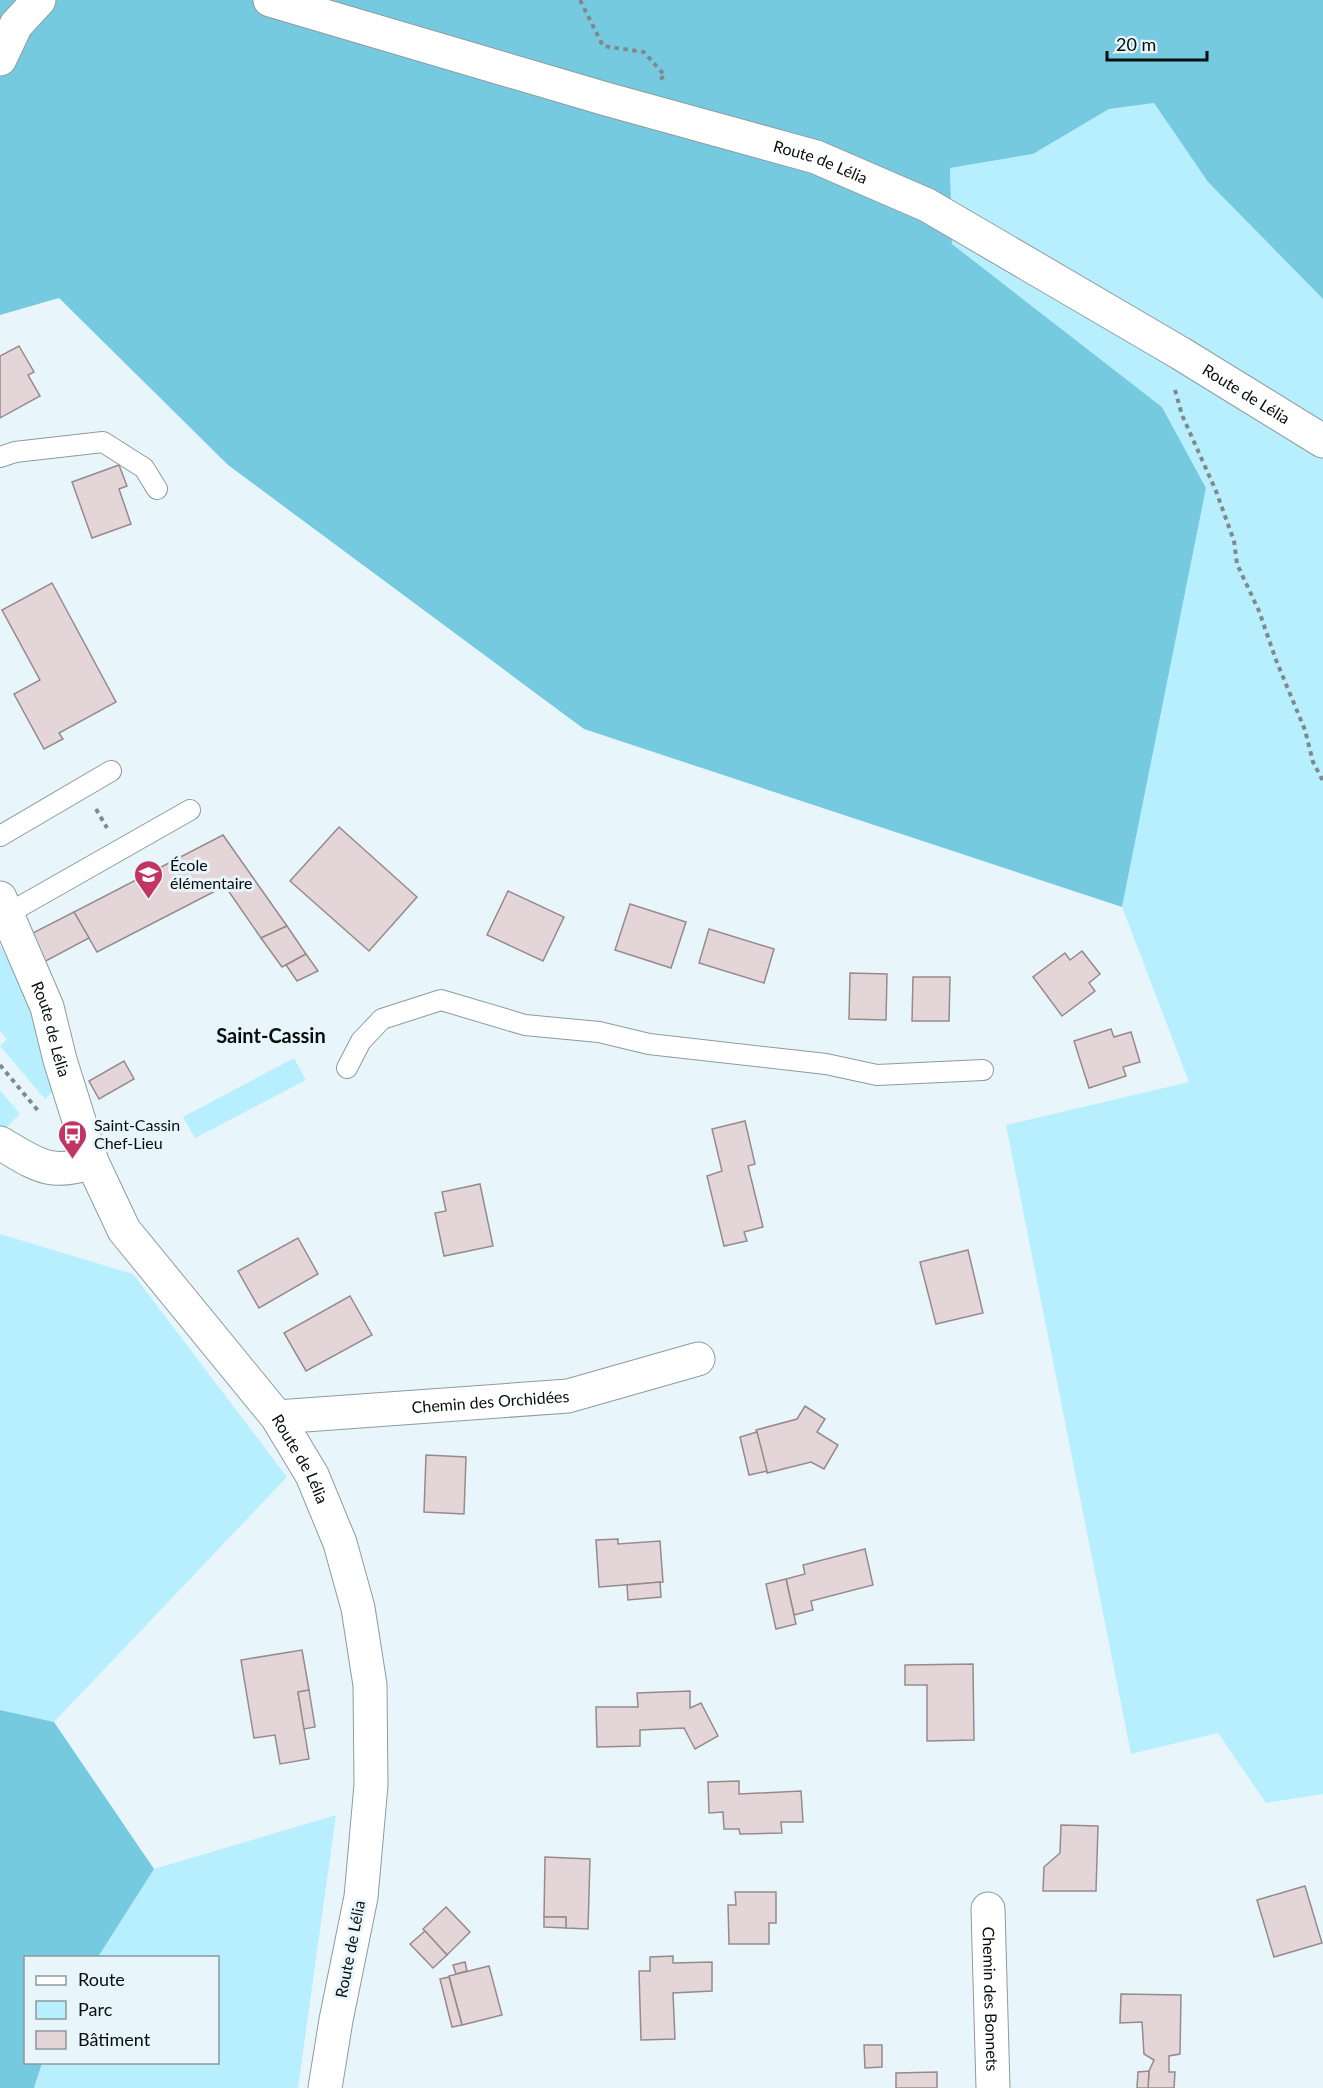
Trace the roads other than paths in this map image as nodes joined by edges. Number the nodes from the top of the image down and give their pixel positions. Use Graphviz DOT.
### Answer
graph roads {
  1 [pos="39,0"];
  2 [pos="270,0"];
  3 [pos="0,59"];
  4 [pos="1323,441"];
  5 [pos="0,457"];
  6 [pos="157,489"];
  7 [pos="111,771"];
  8 [pos="190,810"];
  9 [pos="0,836"];
  10 [pos="4,906"];
  11 [pos="347,1068"];
  12 [pos="983,1070"];
  13 [pos="0,1143"];
  14 [pos="92,1162"];
  15 [pos="698,1359"];
  16 [pos="278,1417"];
  17 [pos="988,1909"];
  18 [pos="326,2088"];
  19 [pos="993,2088"];
  1 -- 3 [label="street"];
  2 -- 4 [label="street, Route de Lélia"];
  5 -- 6 [label="lane"];
  7 -- 9 [label="lane"];
  8 -- 10 [label="lane"];
  10 -- 14 [label="street, Route de Lélia"];
  11 -- 12 [label="lane"];
  13 -- 14 [label="street"];
  14 -- 16 [label="street, Route de Lélia"];
  15 -- 16 [label="street, Chemin des Orchidées"];
  16 -- 18 [label="street, Route de Lélia"];
  17 -- 19 [label="street, Chemin des Bonnets"];
}
